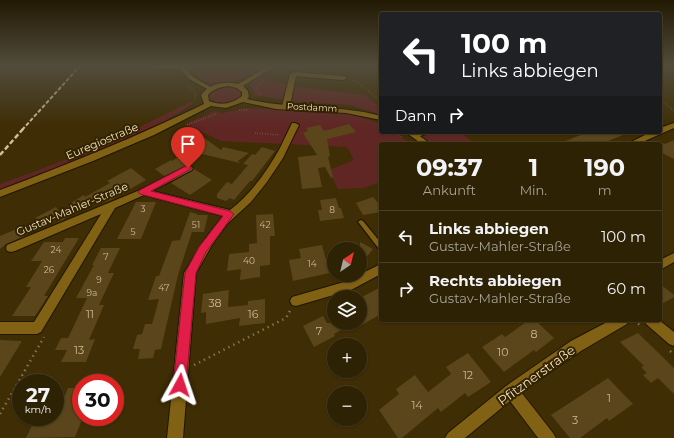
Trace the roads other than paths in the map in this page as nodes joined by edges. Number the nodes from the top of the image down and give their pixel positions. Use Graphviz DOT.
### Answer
graph roads {
  1 [pos="208,86"];
  2 [pos="218,86"];
  3 [pos="239,86"];
  4 [pos="290,86"];
  5 [pos="211,88"];
  6 [pos="242,100"];
  7 [pos="210,104"];
  8 [pos="286,106"];
  9 [pos="379,117"];
  10 [pos="674,125"];
  11 [pos="293,131"];
  12 [pos="662,131"];
  13 [pos="412,134"];
  14 [pos="654,134"];
  15 [pos="424,142"];
  16 [pos="636,142"];
  17 [pos="188,168"];
  18 [pos="143,192"];
  19 [pos="0,194"];
  20 [pos="111,206"];
  21 [pos="230,214"];
  22 [pos="361,222"];
  23 [pos="379,244"];
  24 [pos="11,248"];
  25 [pos="674,257"];
  26 [pos="662,264"];
  27 [pos="379,270"];
  28 [pos="296,301"];
  29 [pos="619,322"];
  30 [pos="652,322"];
  31 [pos="0,328"];
  32 [pos="674,340"];
  33 [pos="511,391"];
  34 [pos="175,438"];
  35 [pos="453,438"];
  36 [pos="548,438"];
  1 -- 5 [label="street"];
  2 -- 5 [label="street"];
  3 -- 6 [label="street"];
  4 -- 8 [label="street"];
  5 -- 7 [label="street"];
  6 -- 7 [label="street"];
  6 -- 8 [label="street, Postdamm"];
  7 -- 19 [label="street, Euregiostraße"];
  8 -- 9 [label="street, Postdamm"];
  10 -- 12 [label="street"];
  11 -- 21 [label="street"];
  13 -- 15 [label="street"];
  14 -- 16 [label="street"];
  17 -- 18 [label="street, Gustav-Mahler-Straße"];
  18 -- 20 [label="street, Gustav-Mahler-Straße"];
  18 -- 21 [label="street, Gustav-Mahler-Straße"];
  20 -- 24 [label="street, Gustav-Mahler-Straße"];
  20 -- 31 [label="street"];
  21 -- 34 [label="street"];
  22 -- 23 [label="lane"];
  25 -- 26 [label="street"];
  27 -- 28 [label="street"];
  29 -- 33 [label="street, Pfitznerstraße"];
  30 -- 32 [label="street"];
  33 -- 35 [label="street, Pfitznerstraße"];
  33 -- 36 [label="street"];
}
